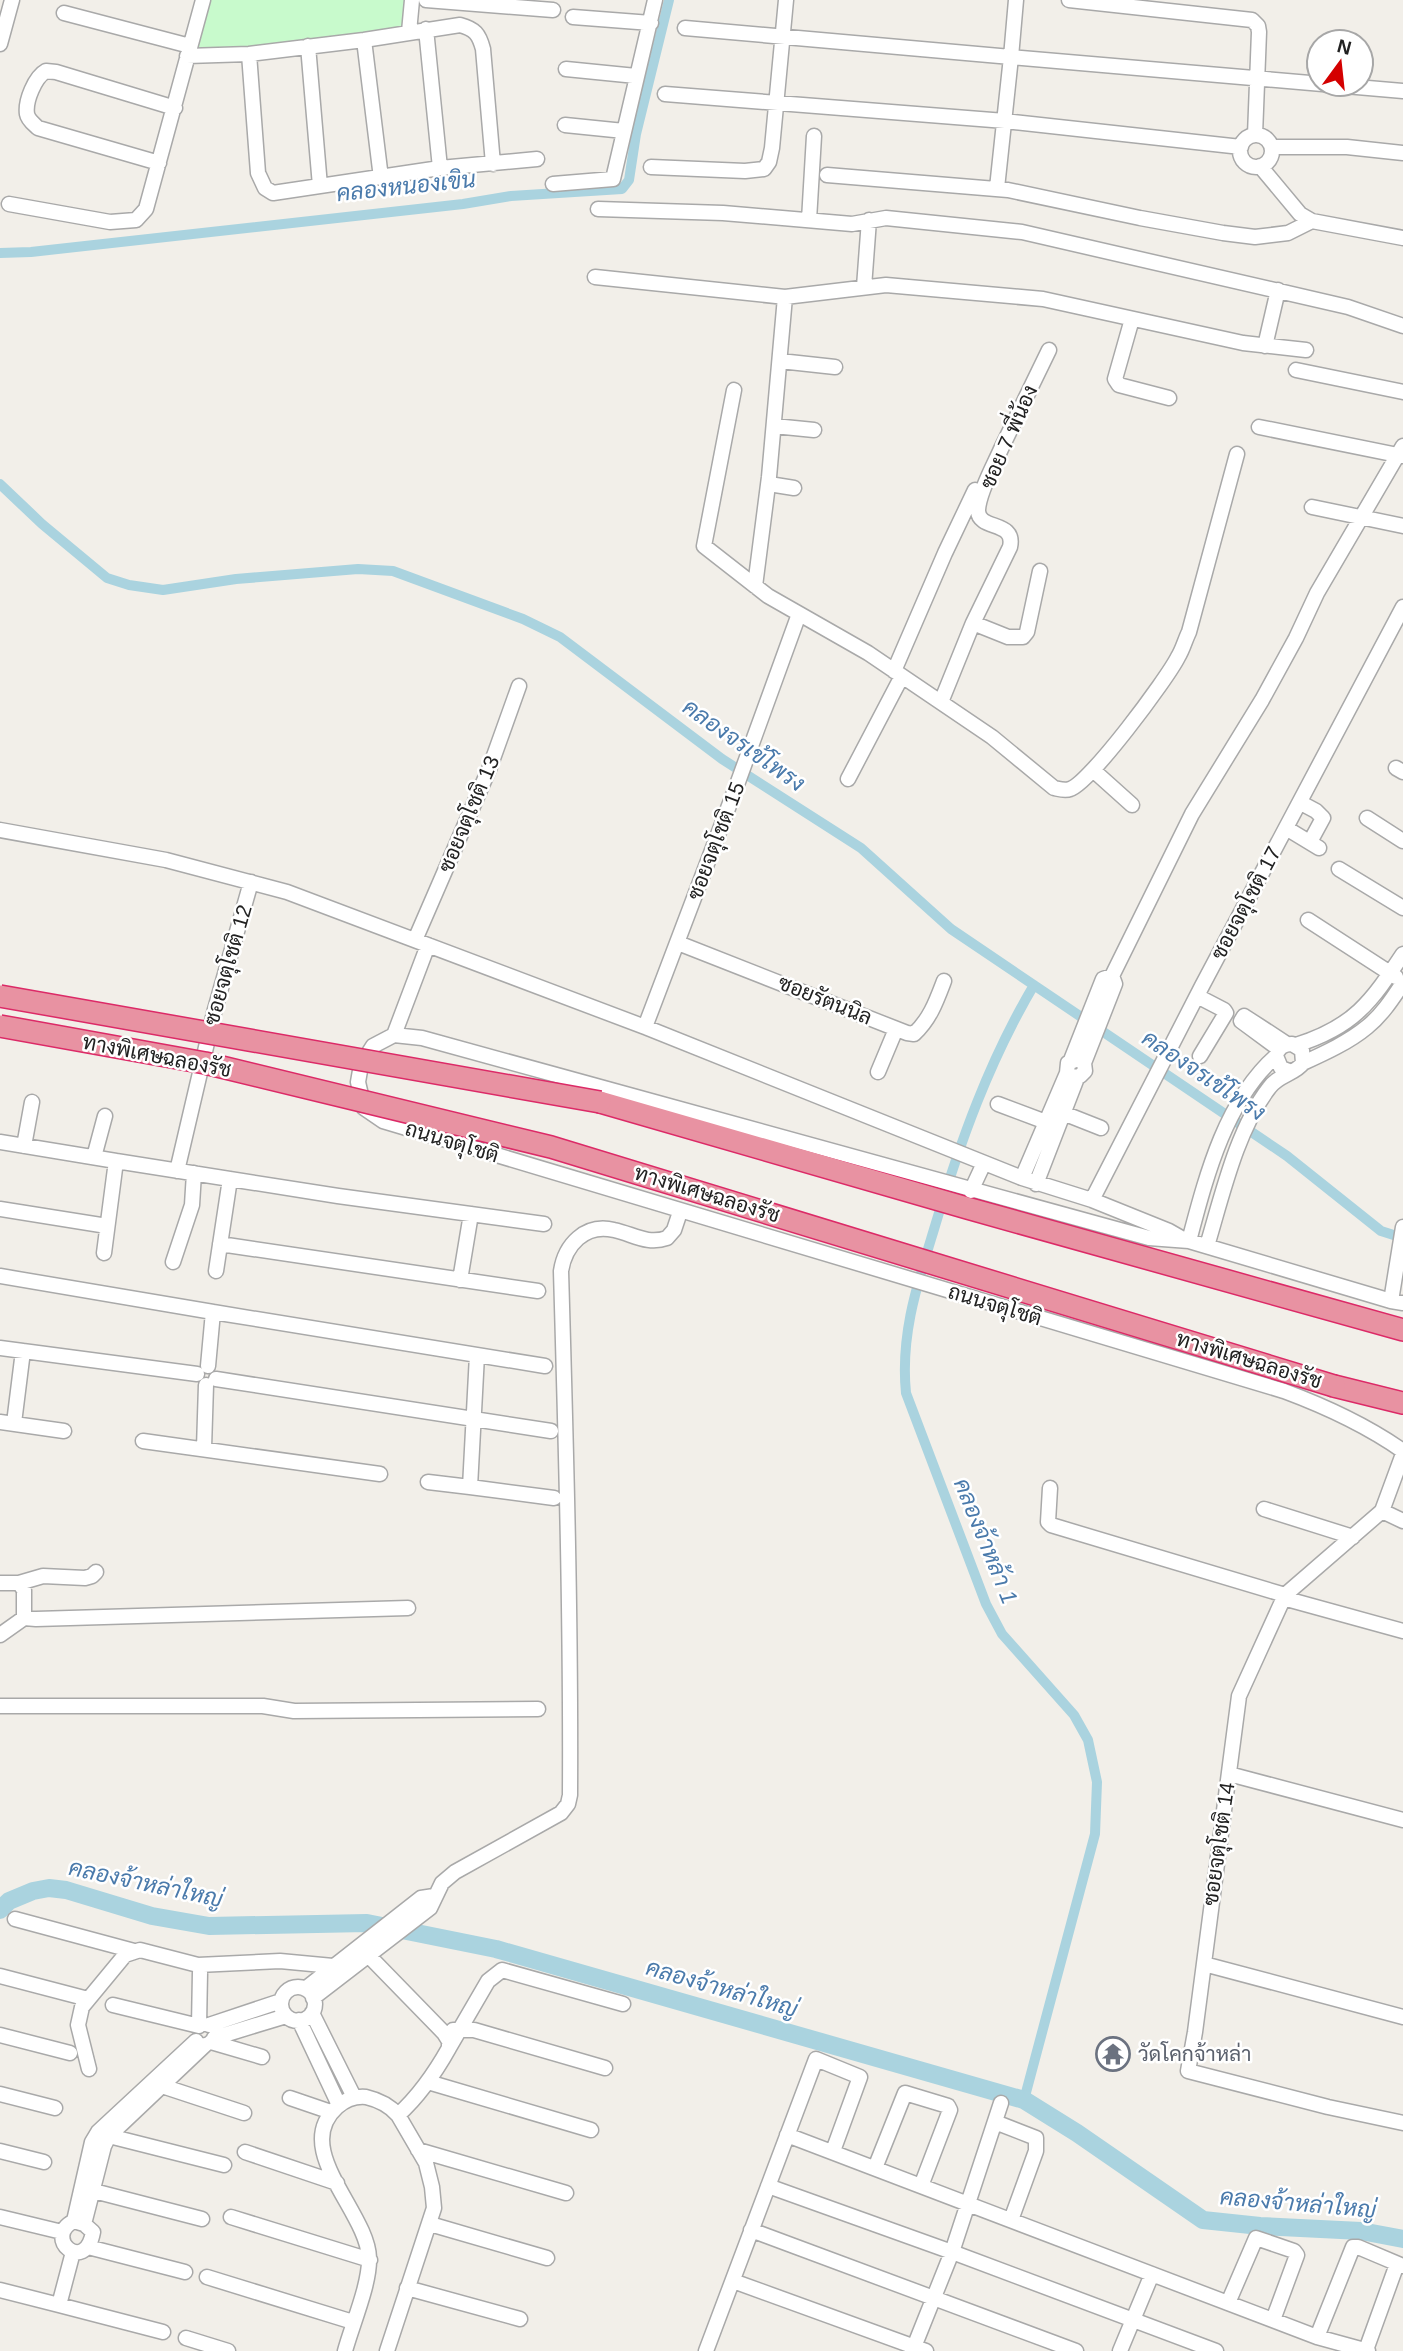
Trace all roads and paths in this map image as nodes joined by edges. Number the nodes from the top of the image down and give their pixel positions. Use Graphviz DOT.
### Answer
graph roads {
  1 [pos="12,0"];
  2 [pos="203,0"];
  3 [pos="412,0"];
  4 [pos="426,0"];
  5 [pos="655,0"];
  6 [pos="786,0"];
  7 [pos="1016,0"];
  8 [pos="1069,0"];
  9 [pos="553,10"];
  10 [pos="64,13"];
  11 [pos="573,17"];
  12 [pos="651,23"];
  13 [pos="685,28"];
  14 [pos="426,29"];
  15 [pos="409,32"];
  16 [pos="783,37"];
  17 [pos="364,40"];
  18 [pos="0,44"];
  19 [pos="308,46"];
  20 [pos="189,51"];
  21 [pos="250,54"];
  22 [pos="1011,57"];
  23 [pos="566,69"];
  24 [pos="636,76"];
  25 [pos="1257,79"];
  26 [pos="1403,91"];
  27 [pos="665,94"];
  28 [pos="777,102"];
  29 [pos="174,108"];
  30 [pos="1005,121"];
  31 [pos="565,125"];
  32 [pos="624,131"];
  33 [pos="1255,135"];
  34 [pos="814,136"];
  35 [pos="1241,147"];
  36 [pos="1272,147"];
  37 [pos="1403,152"];
  38 [pos="537,159"];
  39 [pos="159,163"];
  40 [pos="493,164"];
  41 [pos="1260,166"];
  42 [pos="651,167"];
  43 [pos="440,168"];
  44 [pos="827,175"];
  45 [pos="381,178"];
  46 [pos="553,184"];
  47 [pos="320,187"];
  48 [pos="997,188"];
  49 [pos="9,204"];
  50 [pos="598,209"];
  51 [pos="809,220"];
  52 [pos="869,220"];
  53 [pos="1312,221"];
  54 [pos="1403,238"];
  55 [pos="595,277"];
  56 [pos="864,287"];
  57 [pos="1278,290"];
  58 [pos="785,297"];
  59 [pos="1132,319"];
  60 [pos="1403,326"];
  61 [pos="1265,346"];
  62 [pos="1049,350"];
  63 [pos="1306,351"];
  64 [pos="780,361"];
  65 [pos="835,367"];
  66 [pos="1296,370"];
  67 [pos="734,390"];
  68 [pos="1403,392"];
  69 [pos="1169,398"];
  70 [pos="774,426"];
  71 [pos="1259,427"];
  72 [pos="814,430"];
  73 [pos="1401,452"];
  74 [pos="1237,454"];
  75 [pos="769,484"];
  76 [pos="794,488"];
  77 [pos="975,490"];
  78 [pos="1312,507"];
  79 [pos="1361,516"];
  80 [pos="1403,526"];
  81 [pos="1040,571"];
  82 [pos="755,586"];
  83 [pos="1403,607"];
  84 [pos="799,614"];
  85 [pos="973,623"];
  86 [pos="898,673"];
  87 [pos="519,687"];
  88 [pos="941,702"];
  89 [pos="1093,770"];
  90 [pos="848,779"];
  91 [pos="1301,803"];
  92 [pos="1132,805"];
  93 [pos="1367,818"];
  94 [pos="1286,828"];
  95 [pos="0,830"];
  96 [pos="1403,841"];
  97 [pos="1339,869"];
  98 [pos="251,883"];
  99 [pos="1403,908"];
  100 [pos="1308,920"];
  101 [pos="421,943"];
  102 [pos="678,943"];
  103 [pos="1403,954"];
  104 [pos="1391,972"];
  105 [pos="944,981"];
  106 [pos="1403,983"];
  107 [pos="0,996"];
  108 [pos="1197,996"];
  109 [pos="0,1026"];
  110 [pos="645,1027"];
  111 [pos="896,1029"];
  112 [pos="394,1035"];
  113 [pos="1285,1048"];
  114 [pos="1200,1056"];
  115 [pos="1303,1063"];
  116 [pos="1289,1071"];
  117 [pos="878,1072"];
  118 [pos="32,1102"];
  119 [pos="998,1104"];
  120 [pos="105,1116"];
  121 [pos="1056,1121"];
  122 [pos="1101,1128"];
  123 [pos="0,1142"];
  124 [pos="24,1146"];
  125 [pos="94,1157"];
  126 [pos="978,1160"];
  127 [pos="117,1161"];
  128 [pos="177,1171"];
  129 [pos="194,1173"];
  130 [pos="230,1179"];
  131 [pos="1029,1181"];
  132 [pos="922,1186"];
  133 [pos="965,1195"];
  134 [pos="1091,1200"];
  135 [pos="0,1209"];
  136 [pos="680,1212"];
  137 [pos="471,1214"];
  138 [pos="544,1224"];
  139 [pos="107,1227"];
  140 [pos="1403,1227"];
  141 [pos="1186,1240"];
  142 [pos="220,1244"];
  143 [pos="1207,1246"];
  144 [pos="104,1253"];
  145 [pos="173,1262"];
  146 [pos="216,1271"];
  147 [pos="0,1276"];
  148 [pos="460,1280"];
  149 [pos="538,1291"];
  150 [pos="1397,1302"];
  151 [pos="213,1312"];
  152 [pos="1356,1317"];
  153 [pos="1403,1319"];
  154 [pos="1403,1330"];
  155 [pos="0,1348"];
  156 [pos="23,1351"];
  157 [pos="477,1355"];
  158 [pos="545,1366"];
  159 [pos="207,1376"];
  160 [pos="1403,1404"];
  161 [pos="472,1419"];
  162 [pos="7,1422"];
  163 [pos="64,1431"];
  164 [pos="551,1431"];
  165 [pos="142,1441"];
  166 [pos="204,1448"];
  167 [pos="1403,1452"];
  168 [pos="380,1474"];
  169 [pos="428,1482"];
  170 [pos="470,1487"];
  171 [pos="1051,1488"];
  172 [pos="554,1498"];
  173 [pos="1264,1509"];
  174 [pos="1382,1511"];
  175 [pos="1403,1521"];
  176 [pos="1353,1537"];
  177 [pos="96,1572"];
  178 [pos="0,1583"];
  179 [pos="19,1583"];
  180 [pos="1284,1597"];
  181 [pos="408,1608"];
  182 [pos="24,1618"];
  183 [pos="1403,1631"];
  184 [pos="0,1635"];
  185 [pos="0,1706"];
  186 [pos="538,1709"];
  187 [pos="1229,1774"];
  188 [pos="1403,1819"];
  189 [pos="15,1919"];
  190 [pos="379,1938"];
  191 [pos="134,1951"];
  192 [pos="369,1956"];
  193 [pos="290,1961"];
  194 [pos="1204,1964"];
  195 [pos="333,1966"];
  196 [pos="200,1972"];
  197 [pos="0,1976"];
  198 [pos="305,1991"];
  199 [pos="88,1999"];
  200 [pos="281,2001"];
  201 [pos="623,2004"];
  202 [pos="113,2005"];
  203 [pos="299,2017"];
  204 [pos="1403,2017"];
  205 [pos="438,2028"];
  206 [pos="461,2029"];
  207 [pos="0,2035"];
  208 [pos="206,2036"];
  209 [pos="449,2048"];
  210 [pos="70,2053"];
  211 [pos="262,2057"];
  212 [pos="605,2068"];
  213 [pos="89,2069"];
  214 [pos="158,2082"];
  215 [pos="428,2082"];
  216 [pos="0,2094"];
  217 [pos="354,2097"];
  218 [pos="290,2098"];
  219 [pos="1001,2103"];
  220 [pos="55,2108"];
  221 [pos="335,2109"];
  222 [pos="244,2113"];
  223 [pos="398,2115"];
  224 [pos="995,2122"];
  225 [pos="1403,2123"];
  226 [pos="592,2130"];
  227 [pos="105,2132"];
  228 [pos="787,2134"];
  229 [pos="418,2150"];
  230 [pos="0,2151"];
  231 [pos="832,2151"];
  232 [pos="245,2152"];
  233 [pos="44,2162"];
  234 [pos="224,2165"];
  235 [pos="875,2168"];
  236 [pos="337,2182"];
  237 [pos="768,2186"];
  238 [pos="921,2186"];
  239 [pos="87,2190"];
  240 [pos="566,2193"];
  241 [pos="968,2203"];
  242 [pos="0,2217"];
  243 [pos="230,2217"];
  244 [pos="202,2219"];
  245 [pos="1011,2220"];
  246 [pos="79,2223"];
  247 [pos="430,2224"];
  248 [pos="751,2230"];
  249 [pos="62,2232"];
  250 [pos="88,2247"];
  251 [pos="73,2252"];
  252 [pos="952,2252"];
  253 [pos="547,2258"];
  254 [pos="370,2260"];
  255 [pos="1400,2265"];
  256 [pos="185,2272"];
  257 [pos="1152,2274"];
  258 [pos="207,2277"];
  259 [pos="733,2281"];
  260 [pos="407,2288"];
  261 [pos="0,2290"];
  262 [pos="935,2298"];
  263 [pos="1228,2303"];
  264 [pos="59,2305"];
  265 [pos="520,2319"];
  266 [pos="1134,2320"];
  267 [pos="1273,2320"];
  268 [pos="354,2322"];
  269 [pos="163,2332"];
  270 [pos="1317,2337"];
  271 [pos="187,2338"];
  272 [pos="1348,2348"];
  273 [pos="920,2349"];
  274 [pos="228,2351"];
  275 [pos="345,2351"];
  276 [pos="387,2351"];
  277 [pos="706,2351"];
  278 [pos="1076,2351"];
  279 [pos="1120,2351"];
  280 [pos="1216,2351"];
  281 [pos="1367,2351"];
  1 -- 18 [label="street"];
  2 -- 20 [label="street"];
  3 -- 15 [label="street"];
  4 -- 9 [label="street"];
  5 -- 12 [label="street"];
  6 -- 16 [label="street"];
  7 -- 22 [label="street"];
  8 -- 25 [label="street"];
  10 -- 20 [label="street"];
  11 -- 12 [label="street"];
  12 -- 24 [label="street"];
  13 -- 16 [label="street"];
  14 -- 15 [label="street"];
  14 -- 40 [label="street"];
  14 -- 43 [label="street"];
  15 -- 17 [label="street"];
  16 -- 22 [label="street"];
  16 -- 28 [label="street"];
  17 -- 19 [label="street"];
  17 -- 45 [label="street"];
  19 -- 21 [label="street"];
  19 -- 47 [label="street"];
  20 -- 21 [label="street"];
  20 -- 29 [label="street"];
  21 -- 47 [label="street"];
  22 -- 25 [label="street"];
  22 -- 30 [label="street"];
  23 -- 24 [label="street"];
  24 -- 32 [label="street"];
  25 -- 26 [label="street"];
  25 -- 33 [label="street"];
  27 -- 28 [label="street"];
  28 -- 30 [label="street"];
  28 -- 42 [label="street"];
  29 -- 39 [label="street"];
  29 -- 39 [label="street"];
  30 -- 35 [label="street"];
  30 -- 48 [label="street"];
  31 -- 32 [label="street"];
  32 -- 46 [label="street"];
  33 -- 35 [label="street"];
  33 -- 36 [label="street"];
  34 -- 51 [label="street"];
  35 -- 41 [label="street"];
  36 -- 37 [label="street"];
  36 -- 41 [label="street"];
  38 -- 40 [label="street"];
  39 -- 49 [label="street"];
  40 -- 43 [label="street"];
  41 -- 53 [label="street"];
  43 -- 45 [label="street"];
  44 -- 48 [label="street"];
  45 -- 47 [label="street"];
  48 -- 53 [label="street"];
  50 -- 51 [label="street"];
  51 -- 52 [label="street"];
  52 -- 56 [label="street"];
  52 -- 57 [label="street"];
  53 -- 54 [label="street"];
  55 -- 58 [label="street"];
  56 -- 58 [label="street"];
  56 -- 59 [label="street"];
  57 -- 60 [label="street"];
  57 -- 61 [label="street"];
  58 -- 64 [label="street"];
  59 -- 61 [label="street"];
  59 -- 69 [label="street"];
  61 -- 63 [label="street"];
  62 -- 85 [label="street, ซอย 7 พี่น้อง"];
  64 -- 65 [label="street"];
  64 -- 70 [label="street"];
  66 -- 68 [label="street"];
  67 -- 82 [label="street"];
  70 -- 72 [label="street"];
  70 -- 75 [label="street"];
  71 -- 73 [label="street"];
  73 -- 79 [label="street"];
  74 -- 89 [label="street"];
  75 -- 76 [label="street"];
  75 -- 82 [label="street"];
  77 -- 86 [label="street"];
  78 -- 79 [label="street"];
  79 -- 80 [label="street"];
  79 -- 121 [label="street"];
  81 -- 85 [label="street"];
  82 -- 84 [label="street"];
  83 -- 91 [label="street, ซอยจตุโชติ 17"];
  84 -- 86 [label="street"];
  84 -- 102 [label="street, ซอยจตุโชติ 15"];
  85 -- 88 [label="street, ซอย 7 พี่น้อง"];
  86 -- 88 [label="street"];
  86 -- 90 [label="street"];
  87 -- 101 [label="street, ซอยจตุโชติ 13"];
  88 -- 89 [label="street"];
  89 -- 92 [label="street"];
  91 -- 94 [label="street, ซอยจตุโชติ 17"];
  91 -- 94 [label="street"];
  93 -- 96 [label="street"];
  94 -- 108 [label="street, ซอยจตุโชติ 17"];
  95 -- 98 [label="street"];
  97 -- 99 [label="street"];
  98 -- 101 [label="street"];
  98 -- 128 [label="street, ซอยจตุโชติ 12"];
  100 -- 104 [label="street"];
  101 -- 110 [label="street"];
  101 -- 112 [label="street, ซอยจตุโชติ 13"];
  102 -- 110 [label="street, ซอยจตุโชติ 15"];
  102 -- 111 [label="street, ซอยรัตนนิล"];
  103 -- 104 [label="street"];
  104 -- 106 [label="street"];
  104 -- 113 [label="street"];
  105 -- 111 [label="street, ซอยรัตนนิล"];
  106 -- 115 [label="street"];
  107 -- 132 [label="highway, ทางพิเศษฉลองรัช, bridge"];
  108 -- 114 [label="street"];
  108 -- 134 [label="street, ซอยจตุโชติ 17"];
  109 -- 160 [label="highway, ทางพิเศษฉลองรัช, bridge"];
  110 -- 126 [label="street"];
  111 -- 117 [label="street"];
  112 -- 132 [label="street"];
  112 -- 136 [label="street, ถนนจตุโชติ"];
  113 -- 115 [label="street"];
  113 -- 116 [label="street"];
  113 -- 141 [label="street"];
  115 -- 116 [label="street"];
  116 -- 143 [label="street"];
  118 -- 124 [label="street"];
  119 -- 121 [label="street"];
  120 -- 125 [label="street"];
  121 -- 122 [label="street"];
  121 -- 131 [label="street"];
  123 -- 124 [label="street"];
  124 -- 125 [label="street"];
  125 -- 127 [label="street"];
  126 -- 131 [label="street"];
  126 -- 133 [label="street"];
  127 -- 128 [label="street"];
  127 -- 139 [label="street"];
  128 -- 129 [label="street"];
  129 -- 130 [label="street"];
  129 -- 145 [label="street"];
  130 -- 137 [label="street"];
  130 -- 142 [label="street"];
  131 -- 134 [label="street"];
  132 -- 133 [label="highway, ทางพิเศษฉลองรัช"];
  133 -- 141 [label="street"];
  133 -- 152 [label="highway, ทางพิเศษฉลองรัช"];
  134 -- 141 [label="street"];
  135 -- 139 [label="street"];
  136 -- 167 [label="street, ถนนจตุโชติ"];
  136 -- 190 [label="street"];
  137 -- 138 [label="street"];
  137 -- 148 [label="street"];
  139 -- 144 [label="street"];
  140 -- 150 [label="street"];
  141 -- 143 [label="street"];
  142 -- 146 [label="street"];
  142 -- 148 [label="street"];
  143 -- 150 [label="street"];
  147 -- 151 [label="street"];
  148 -- 149 [label="street"];
  151 -- 157 [label="street"];
  151 -- 159 [label="street"];
  152 -- 153 [label="highway"];
  152 -- 154 [label="highway, ทางพิเศษฉลองรัช"];
  155 -- 156 [label="street"];
  156 -- 159 [label="street"];
  156 -- 162 [label="street"];
  157 -- 158 [label="street"];
  157 -- 161 [label="street"];
  159 -- 161 [label="street"];
  159 -- 166 [label="street"];
  161 -- 164 [label="street"];
  161 -- 170 [label="street"];
  162 -- 163 [label="street"];
  165 -- 166 [label="street"];
  166 -- 168 [label="street"];
  167 -- 174 [label="street, ซอยจตุโชติ 14"];
  169 -- 170 [label="street"];
  170 -- 172 [label="street"];
  171 -- 180 [label="street"];
  173 -- 176 [label="street"];
  174 -- 175 [label="street"];
  174 -- 176 [label="street, ซอยจตุโชติ 14"];
  176 -- 180 [label="street, ซอยจตุโชติ 14"];
  177 -- 179 [label="street"];
  178 -- 179 [label="street"];
  179 -- 182 [label="street"];
  180 -- 183 [label="street"];
  180 -- 187 [label="street, ซอยจตุโชติ 14"];
  181 -- 182 [label="street"];
  182 -- 184 [label="street"];
  185 -- 186 [label="street"];
  187 -- 188 [label="street"];
  187 -- 194 [label="street, ซอยจตุโชติ 14"];
  189 -- 191 [label="street"];
  190 -- 192 [label="street"];
  190 -- 195 [label="street"];
  191 -- 193 [label="street"];
  191 -- 199 [label="street"];
  192 -- 198 [label="street"];
  192 -- 205 [label="street"];
  193 -- 195 [label="street"];
  193 -- 198 [label="street"];
  194 -- 204 [label="street"];
  194 -- 225 [label="street, ซอยจตุโชติ 14"];
  195 -- 198 [label="street"];
  196 -- 208 [label="street"];
  197 -- 199 [label="street"];
  198 -- 200 [label="street"];
  198 -- 203 [label="street"];
  199 -- 213 [label="street"];
  200 -- 203 [label="street"];
  200 -- 208 [label="street"];
  201 -- 206 [label="street"];
  202 -- 208 [label="street"];
  203 -- 208 [label="street"];
  203 -- 217 [label="street"];
  203 -- 221 [label="street"];
  205 -- 206 [label="street"];
  205 -- 209 [label="street"];
  206 -- 209 [label="street"];
  206 -- 212 [label="street"];
  207 -- 210 [label="street"];
  208 -- 211 [label="street"];
  208 -- 214 [label="street"];
  209 -- 215 [label="street"];
  214 -- 222 [label="street"];
  214 -- 227 [label="street"];
  215 -- 223 [label="street"];
  215 -- 226 [label="street"];
  216 -- 220 [label="street"];
  217 -- 221 [label="street"];
  217 -- 223 [label="street"];
  218 -- 221 [label="street"];
  219 -- 224 [label="street"];
  221 -- 236 [label="street"];
  223 -- 229 [label="street"];
  224 -- 241 [label="street"];
  224 -- 245 [label="street"];
  227 -- 234 [label="street"];
  227 -- 239 [label="street"];
  228 -- 231 [label="street"];
  228 -- 231 [label="street"];
  228 -- 237 [label="street"];
  229 -- 240 [label="street"];
  229 -- 247 [label="street"];
  230 -- 233 [label="street"];
  231 -- 235 [label="street"];
  232 -- 236 [label="street"];
  235 -- 238 [label="street"];
  235 -- 238 [label="street"];
  236 -- 254 [label="street"];
  237 -- 248 [label="street"];
  237 -- 252 [label="street"];
  238 -- 241 [label="street"];
  239 -- 244 [label="street"];
  239 -- 246 [label="street"];
  241 -- 245 [label="street"];
  241 -- 252 [label="street"];
  242 -- 249 [label="street"];
  243 -- 254 [label="street"];
  245 -- 257 [label="street"];
  246 -- 249 [label="street"];
  246 -- 250 [label="street"];
  247 -- 253 [label="street"];
  247 -- 260 [label="street"];
  248 -- 259 [label="street"];
  248 -- 262 [label="street"];
  249 -- 251 [label="street"];
  250 -- 251 [label="street"];
  250 -- 256 [label="street"];
  251 -- 264 [label="street"];
  252 -- 262 [label="street"];
  252 -- 266 [label="street"];
  254 -- 268 [label="street"];
  255 -- 270 [label="street"];
  255 -- 281 [label="street"];
  257 -- 263 [label="street"];
  257 -- 266 [label="street"];
  258 -- 268 [label="street"];
  259 -- 273 [label="street"];
  259 -- 277 [label="street"];
  260 -- 265 [label="street"];
  260 -- 276 [label="street"];
  261 -- 264 [label="street"];
  262 -- 273 [label="street"];
  262 -- 278 [label="street"];
  263 -- 267 [label="street"];
  263 -- 267 [label="street"];
  264 -- 269 [label="street"];
  266 -- 279 [label="street"];
  266 -- 280 [label="street"];
  267 -- 270 [label="street"];
  268 -- 275 [label="street"];
  270 -- 272 [label="street"];
  271 -- 274 [label="street"];
  272 -- 281 [label="street"];
}
